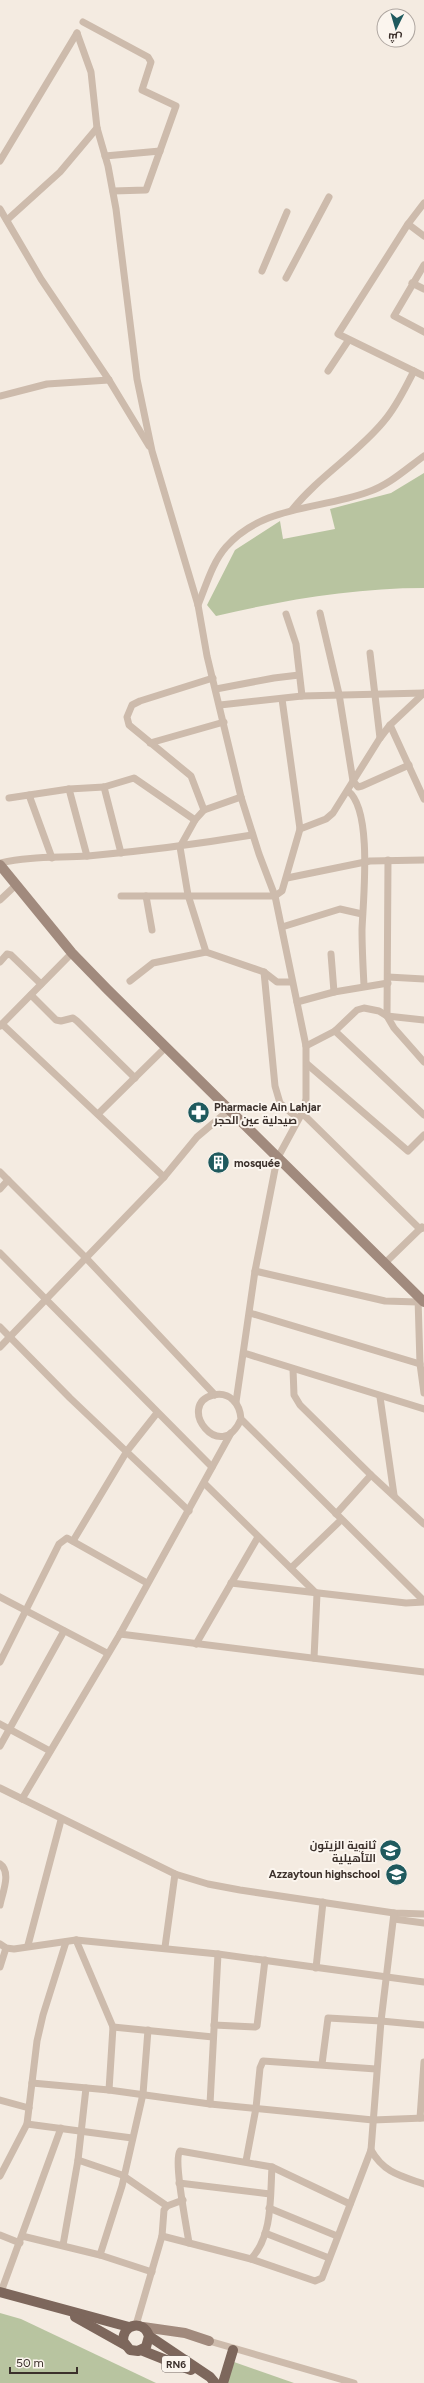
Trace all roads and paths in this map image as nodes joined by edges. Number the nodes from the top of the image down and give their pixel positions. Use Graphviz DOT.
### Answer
graph roads {
  1 [pos="83,22"];
  2 [pos="97,128"];
  3 [pos="160,151"];
  4 [pos="105,156"];
  5 [pos="0,161"];
  6 [pos="113,191"];
  7 [pos="329,197"];
  8 [pos="424,203"];
  9 [pos="0,208"];
  10 [pos="287,212"];
  11 [pos="7,220"];
  12 [pos="408,224"];
  13 [pos="424,236"];
  14 [pos="424,265"];
  15 [pos="262,271"];
  16 [pos="286,278"];
  17 [pos="412,283"];
  18 [pos="424,289"];
  19 [pos="424,332"];
  20 [pos="348,340"];
  21 [pos="328,371"];
  22 [pos="414,371"];
  23 [pos="424,376"];
  24 [pos="109,380"];
  25 [pos="0,396"];
  26 [pos="152,451"];
  27 [pos="424,456"];
  28 [pos="292,510"];
  29 [pos="198,605"];
  30 [pos="320,613"];
  31 [pos="286,614"];
  32 [pos="370,653"];
  33 [pos="299,675"];
  34 [pos="213,678"];
  35 [pos="216,689"];
  36 [pos="374,693"];
  37 [pos="424,693"];
  38 [pos="339,694"];
  39 [pos="302,696"];
  40 [pos="282,699"];
  41 [pos="220,705"];
  42 [pos="224,722"];
  43 [pos="390,725"];
  44 [pos="380,738"];
  45 [pos="150,743"];
  46 [pos="409,764"];
  47 [pos="353,781"];
  48 [pos="104,787"];
  49 [pos="69,789"];
  50 [pos="348,791"];
  51 [pos="29,795"];
  52 [pos="241,796"];
  53 [pos="424,797"];
  54 [pos="9,798"];
  55 [pos="204,810"];
  56 [pos="195,820"];
  57 [pos="300,829"];
  58 [pos="252,835"];
  59 [pos="180,847"];
  60 [pos="121,853"];
  61 [pos="87,856"];
  62 [pos="52,858"];
  63 [pos="388,860"];
  64 [pos="424,860"];
  65 [pos="366,862"];
  66 [pos="0,864"];
  67 [pos="287,878"];
  68 [pos="16,885"];
  69 [pos="188,895"];
  70 [pos="121,896"];
  71 [pos="146,896"];
  72 [pos="275,896"];
  73 [pos="0,900"];
  74 [pos="362,914"];
  75 [pos="282,927"];
  76 [pos="152,930"];
  77 [pos="206,952"];
  78 [pos="72,953"];
  79 [pos="331,954"];
  80 [pos="0,961"];
  81 [pos="264,972"];
  82 [pos="424,979"];
  83 [pos="388,980"];
  84 [pos="130,981"];
  85 [pos="292,982"];
  86 [pos="41,984"];
  87 [pos="364,985"];
  88 [pos="334,992"];
  89 [pos="31,994"];
  90 [pos="297,1002"];
  91 [pos="387,1016"];
  92 [pos="424,1020"];
  93 [pos="1,1025"];
  94 [pos="335,1031"];
  95 [pos="306,1046"];
  96 [pos="166,1047"];
  97 [pos="424,1062"];
  98 [pos="306,1064"];
  99 [pos="135,1078"];
  100 [pos="229,1110"];
  101 [pos="98,1114"];
  102 [pos="424,1115"];
  103 [pos="300,1116"];
  104 [pos="424,1136"];
  105 [pos="277,1159"];
  106 [pos="0,1172"];
  107 [pos="164,1177"];
  108 [pos="8,1180"];
  109 [pos="0,1189"];
  110 [pos="423,1228"];
  111 [pos="0,1252"];
  112 [pos="86,1258"];
  113 [pos="385,1263"];
  114 [pos="255,1272"];
  115 [pos="46,1300"];
  116 [pos="420,1300"];
  117 [pos="250,1313"];
  118 [pos="0,1327"];
  119 [pos="10,1337"];
  120 [pos="0,1347"];
  121 [pos="244,1353"];
  122 [pos="420,1364"];
  123 [pos="293,1369"];
  124 [pos="424,1394"];
  125 [pos="215,1395"];
  126 [pos="380,1397"];
  127 [pos="236,1402"];
  128 [pos="424,1409"];
  129 [pos="157,1413"];
  130 [pos="241,1419"];
  131 [pos="231,1433"];
  132 [pos="127,1451"];
  133 [pos="212,1467"];
  134 [pos="371,1476"];
  135 [pos="205,1484"];
  136 [pos="394,1495"];
  137 [pos="189,1512"];
  138 [pos="336,1514"];
  139 [pos="341,1520"];
  140 [pos="424,1524"];
  141 [pos="258,1536"];
  142 [pos="73,1541"];
  143 [pos="291,1568"];
  144 [pos="147,1583"];
  145 [pos="231,1584"];
  146 [pos="318,1594"];
  147 [pos="0,1598"];
  148 [pos="424,1602"];
  149 [pos="26,1612"];
  150 [pos="64,1631"];
  151 [pos="120,1634"];
  152 [pos="196,1644"];
  153 [pos="108,1653"];
  154 [pos="314,1658"];
  155 [pos="0,1662"];
  156 [pos="424,1672"];
  157 [pos="0,1724"];
  158 [pos="10,1729"];
  159 [pos="0,1746"];
  160 [pos="50,1751"];
  161 [pos="0,1788"];
  162 [pos="22,1799"];
  163 [pos="61,1820"];
  164 [pos="0,1864"];
  165 [pos="175,1874"];
  166 [pos="323,1902"];
  167 [pos="0,1905"];
  168 [pos="424,1914"];
  169 [pos="394,1916"];
  170 [pos="424,1923"];
  171 [pos="76,1940"];
  172 [pos="66,1942"];
  173 [pos="28,1945"];
  174 [pos="3,1946"];
  175 [pos="165,1948"];
  176 [pos="218,1954"];
  177 [pos="265,1960"];
  178 [pos="0,1967"];
  179 [pos="316,1968"];
  180 [pos="388,1976"];
  181 [pos="424,1982"];
  182 [pos="381,2020"];
  183 [pos="214,2025"];
  184 [pos="424,2025"];
  185 [pos="113,2027"];
  186 [pos="148,2030"];
  187 [pos="213,2038"];
  188 [pos="424,2062"];
  189 [pos="322,2064"];
  190 [pos="376,2069"];
  191 [pos="423,2075"];
  192 [pos="32,2084"];
  193 [pos="86,2088"];
  194 [pos="109,2090"];
  195 [pos="143,2094"];
  196 [pos="0,2100"];
  197 [pos="210,2104"];
  198 [pos="28,2108"];
  199 [pos="256,2108"];
  200 [pos="422,2118"];
  201 [pos="373,2120"];
  202 [pos="27,2124"];
  203 [pos="61,2128"];
  204 [pos="82,2131"];
  205 [pos="132,2138"];
  206 [pos="371,2150"];
  207 [pos="78,2160"];
  208 [pos="246,2161"];
  209 [pos="272,2167"];
  210 [pos="122,2175"];
  211 [pos="0,2176"];
  212 [pos="179,2183"];
  213 [pos="424,2184"];
  214 [pos="270,2194"];
  215 [pos="183,2200"];
  216 [pos="350,2204"];
  217 [pos="167,2206"];
  218 [pos="269,2208"];
  219 [pos="266,2233"];
  220 [pos="0,2235"];
  221 [pos="22,2236"];
  222 [pos="162,2236"];
  223 [pos="338,2236"];
  224 [pos="20,2243"];
  225 [pos="189,2243"];
  226 [pos="63,2245"];
  227 [pos="100,2254"];
  228 [pos="329,2258"];
  229 [pos="251,2259"];
  230 [pos="152,2272"];
  231 [pos="0,2292"];
  232 [pos="63,2310"];
  233 [pos="141,2330"];
  234 [pos="209,2341"];
  235 [pos="124,2345"];
  236 [pos="141,2350"];
  237 [pos="233,2350"];
  238 [pos="213,2380"];
  239 [pos="223,2383"];
  240 [pos="354,2383"];
  1 -- 3 [label="street"];
  2 -- 4 [label="street"];
  2 -- 5 [label="street"];
  2 -- 11 [label="street"];
  3 -- 4 [label="street"];
  3 -- 6 [label="street"];
  4 -- 6 [label="street"];
  6 -- 26 [label="street"];
  7 -- 16 [label="street"];
  8 -- 12 [label="street"];
  9 -- 11 [label="street"];
  10 -- 15 [label="street"];
  11 -- 24 [label="street"];
  12 -- 13 [label="street"];
  12 -- 20 [label="street"];
  14 -- 17 [label="street"];
  17 -- 18 [label="street"];
  17 -- 19 [label="street"];
  20 -- 21 [label="street"];
  20 -- 22 [label="street"];
  22 -- 23 [label="street"];
  22 -- 28 [label="street"];
  24 -- 25 [label="street"];
  24 -- 26 [label="street"];
  26 -- 29 [label="street"];
  27 -- 28 [label="street"];
  28 -- 29 [label="street"];
  29 -- 34 [label="street"];
  30 -- 38 [label="street"];
  31 -- 33 [label="street"];
  32 -- 36 [label="street"];
  33 -- 35 [label="street"];
  33 -- 39 [label="street"];
  34 -- 35 [label="street"];
  34 -- 45 [label="street"];
  35 -- 41 [label="street"];
  36 -- 37 [label="street"];
  36 -- 38 [label="street"];
  36 -- 44 [label="street"];
  37 -- 43 [label="street"];
  38 -- 39 [label="street"];
  38 -- 47 [label="street"];
  39 -- 40 [label="street"];
  40 -- 41 [label="street"];
  40 -- 57 [label="street"];
  41 -- 42 [label="street"];
  42 -- 45 [label="street"];
  42 -- 52 [label="street"];
  43 -- 44 [label="street"];
  43 -- 46 [label="street"];
  44 -- 47 [label="street"];
  45 -- 55 [label="street"];
  46 -- 47 [label="street"];
  46 -- 53 [label="street"];
  47 -- 50 [label="street"];
  48 -- 49 [label="street"];
  48 -- 56 [label="street"];
  48 -- 60 [label="street"];
  49 -- 51 [label="street"];
  49 -- 61 [label="street"];
  50 -- 57 [label="street"];
  50 -- 65 [label="street"];
  51 -- 54 [label="street"];
  51 -- 62 [label="street"];
  52 -- 55 [label="street"];
  52 -- 58 [label="street"];
  55 -- 56 [label="street"];
  56 -- 59 [label="street"];
  57 -- 67 [label="street"];
  58 -- 59 [label="street"];
  58 -- 72 [label="street"];
  59 -- 60 [label="street"];
  59 -- 69 [label="street"];
  60 -- 61 [label="street"];
  61 -- 62 [label="street"];
  62 -- 66 [label="street"];
  63 -- 64 [label="street"];
  63 -- 65 [label="street"];
  63 -- 83 [label="street"];
  65 -- 67 [label="street"];
  65 -- 74 [label="street"];
  66 -- 68 [label="main road"];
  67 -- 72 [label="street"];
  68 -- 73 [label="street"];
  68 -- 78 [label="main road"];
  69 -- 71 [label="street"];
  69 -- 72 [label="street"];
  69 -- 77 [label="street"];
  70 -- 71 [label="street"];
  71 -- 76 [label="street"];
  72 -- 75 [label="street"];
  74 -- 75 [label="street"];
  74 -- 87 [label="street"];
  75 -- 85 [label="street"];
  77 -- 81 [label="street"];
  77 -- 84 [label="street"];
  78 -- 86 [label="street"];
  78 -- 96 [label="main road"];
  79 -- 88 [label="street"];
  80 -- 86 [label="street"];
  81 -- 85 [label="street"];
  81 -- 103 [label="street"];
  82 -- 83 [label="street"];
  83 -- 87 [label="street"];
  83 -- 91 [label="street"];
  85 -- 90 [label="street"];
  86 -- 89 [label="street"];
  87 -- 88 [label="street"];
  88 -- 90 [label="street"];
  89 -- 93 [label="street"];
  89 -- 99 [label="street"];
  90 -- 95 [label="street"];
  91 -- 92 [label="street"];
  91 -- 94 [label="street"];
  91 -- 97 [label="street"];
  93 -- 101 [label="street"];
  94 -- 95 [label="street"];
  94 -- 102 [label="street"];
  95 -- 98 [label="street"];
  96 -- 99 [label="street"];
  96 -- 100 [label="main road"];
  98 -- 103 [label="street"];
  98 -- 104 [label="street"];
  99 -- 101 [label="street"];
  100 -- 105 [label="main road"];
  100 -- 107 [label="street"];
  101 -- 107 [label="street"];
  103 -- 105 [label="street"];
  103 -- 110 [label="street"];
  105 -- 113 [label="main road"];
  105 -- 114 [label="street"];
  106 -- 108 [label="street"];
  107 -- 112 [label="street"];
  108 -- 109 [label="street"];
  108 -- 112 [label="street"];
  110 -- 113 [label="street"];
  111 -- 115 [label="street"];
  112 -- 115 [label="street"];
  112 -- 125 [label="street"];
  113 -- 116 [label="main road"];
  114 -- 116 [label="street"];
  114 -- 117 [label="street"];
  115 -- 119 [label="street"];
  115 -- 129 [label="street"];
  116 -- 122 [label="street"];
  117 -- 121 [label="street"];
  117 -- 122 [label="street"];
  118 -- 119 [label="street"];
  119 -- 120 [label="street"];
  119 -- 132 [label="street"];
  121 -- 123 [label="street"];
  121 -- 127 [label="street"];
  122 -- 124 [label="street"];
  123 -- 126 [label="street"];
  123 -- 134 [label="street"];
  125 -- 127 [label="street"];
  125 -- 131 [label="street"];
  126 -- 128 [label="street"];
  126 -- 136 [label="street"];
  127 -- 130 [label="street"];
  129 -- 132 [label="street"];
  129 -- 133 [label="street"];
  130 -- 131 [label="street"];
  130 -- 138 [label="street"];
  131 -- 133 [label="street"];
  132 -- 137 [label="street"];
  132 -- 142 [label="street"];
  133 -- 135 [label="street"];
  134 -- 136 [label="street"];
  134 -- 138 [label="street"];
  135 -- 137 [label="street"];
  135 -- 141 [label="street"];
  136 -- 140 [label="street"];
  137 -- 144 [label="street"];
  138 -- 139 [label="street"];
  139 -- 143 [label="street"];
  139 -- 148 [label="street"];
  141 -- 143 [label="street"];
  141 -- 145 [label="street"];
  142 -- 144 [label="street"];
  142 -- 149 [label="street"];
  143 -- 146 [label="street"];
  144 -- 151 [label="street"];
  145 -- 146 [label="street"];
  145 -- 152 [label="street"];
  146 -- 148 [label="street"];
  146 -- 154 [label="street"];
  147 -- 149 [label="street"];
  149 -- 150 [label="street"];
  149 -- 155 [label="street"];
  150 -- 153 [label="street"];
  150 -- 158 [label="street"];
  151 -- 152 [label="street"];
  151 -- 153 [label="street"];
  152 -- 154 [label="street"];
  153 -- 160 [label="street"];
  154 -- 156 [label="street"];
  157 -- 158 [label="street"];
  158 -- 159 [label="street"];
  158 -- 160 [label="street"];
  160 -- 162 [label="street"];
  161 -- 162 [label="street"];
  162 -- 163 [label="street"];
  163 -- 165 [label="street"];
  163 -- 173 [label="street"];
  164 -- 167 [label="street"];
  165 -- 166 [label="street"];
  165 -- 175 [label="street"];
  166 -- 169 [label="street"];
  166 -- 179 [label="street"];
  168 -- 169 [label="street"];
  169 -- 170 [label="street"];
  169 -- 180 [label="street"];
  171 -- 172 [label="street"];
  171 -- 175 [label="street"];
  171 -- 185 [label="street"];
  172 -- 173 [label="street"];
  172 -- 192 [label="street"];
  173 -- 174 [label="street"];
  174 -- 178 [label="street"];
  175 -- 176 [label="street"];
  176 -- 177 [label="street"];
  176 -- 183 [label="street"];
  177 -- 179 [label="street"];
  177 -- 183 [label="street"];
  179 -- 180 [label="street"];
  180 -- 181 [label="street"];
  180 -- 182 [label="street"];
  182 -- 184 [label="street"];
  182 -- 189 [label="street"];
  182 -- 190 [label="street"];
  183 -- 187 [label="street"];
  185 -- 186 [label="street"];
  185 -- 194 [label="street"];
  186 -- 187 [label="street"];
  186 -- 195 [label="street"];
  187 -- 197 [label="street"];
  188 -- 191 [label="street"];
  189 -- 190 [label="street"];
  189 -- 199 [label="street"];
  190 -- 201 [label="street"];
  191 -- 200 [label="street"];
  192 -- 193 [label="street"];
  192 -- 198 [label="street"];
  193 -- 194 [label="street"];
  193 -- 204 [label="street"];
  194 -- 195 [label="street"];
  195 -- 197 [label="street"];
  195 -- 205 [label="street"];
  196 -- 198 [label="street"];
  197 -- 199 [label="street"];
  198 -- 202 [label="street"];
  199 -- 201 [label="street"];
  199 -- 208 [label="street"];
  200 -- 201 [label="street"];
  201 -- 206 [label="street"];
  202 -- 203 [label="street"];
  202 -- 211 [label="street"];
  203 -- 204 [label="street"];
  203 -- 221 [label="street"];
  204 -- 205 [label="street"];
  204 -- 207 [label="street"];
  205 -- 210 [label="street"];
  206 -- 213 [label="street"];
  206 -- 216 [label="street"];
  207 -- 210 [label="street"];
  207 -- 226 [label="street"];
  208 -- 209 [label="street"];
  208 -- 212 [label="street"];
  209 -- 214 [label="street"];
  209 -- 216 [label="street"];
  210 -- 217 [label="street"];
  210 -- 227 [label="street"];
  212 -- 214 [label="street"];
  212 -- 215 [label="street"];
  214 -- 218 [label="street"];
  215 -- 217 [label="street"];
  215 -- 225 [label="street"];
  216 -- 223 [label="street"];
  217 -- 222 [label="street"];
  218 -- 219 [label="street"];
  218 -- 223 [label="street"];
  219 -- 228 [label="street"];
  219 -- 229 [label="street"];
  220 -- 224 [label="street"];
  221 -- 224 [label="street"];
  221 -- 226 [label="street"];
  222 -- 225 [label="street"];
  222 -- 230 [label="street"];
  223 -- 228 [label="street"];
  224 -- 231 [label="street"];
  225 -- 229 [label="street"];
  226 -- 227 [label="street"];
  227 -- 230 [label="street"];
  228 -- 229 [label="street"];
  230 -- 233 [label="street"];
  231 -- 232 [label="main road, RN6"];
  232 -- 233 [label="main road, RN6"];
  232 -- 235 [label="main road, RN6"];
  233 -- 234 [label="main road"];
  233 -- 235 [label="main road"];
  233 -- 236 [label="main road"];
  233 -- 238 [label="main road, RN6"];
  234 -- 237 [label="street"];
  235 -- 236 [label="main road, RN6"];
  236 -- 238 [label="main road, RN6"];
  237 -- 239 [label="main road"];
  237 -- 240 [label="street"];
}
